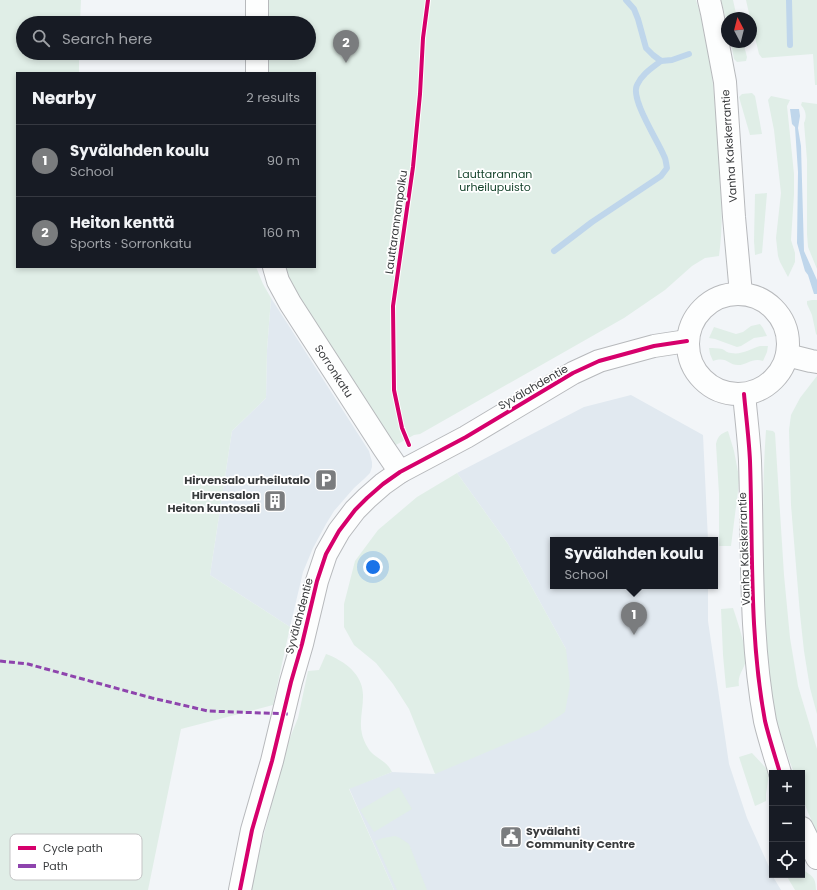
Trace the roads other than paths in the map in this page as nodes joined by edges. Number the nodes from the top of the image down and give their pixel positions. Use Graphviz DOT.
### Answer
graph roads {
  1 [pos="257,0"];
  2 [pos="709,0"];
  3 [pos="257,16"];
  4 [pos="257,60"];
  5 [pos="257,72"];
  6 [pos="274,268"];
  7 [pos="740,294"];
  8 [pos="687,341"];
  9 [pos="787,355"];
  10 [pos="817,362"];
  11 [pos="744,394"];
  12 [pos="400,472"];
  13 [pos="779,770"];
  14 [pos="805,834"];
  15 [pos="817,858"];
  16 [pos="240,890"];
  1 -- 3 [label="street"];
  2 -- 7 [label="street, Vanha Kakskerrantie"];
  4 -- 5 [label="street"];
  6 -- 12 [label="street, Sorronkatu"];
  7 -- 8 [label="street"];
  7 -- 9 [label="street"];
  8 -- 11 [label="street"];
  8 -- 12 [label="street, Syvälahdentie"];
  9 -- 10 [label="street"];
  9 -- 11 [label="street"];
  11 -- 13 [label="street, Vanha Kakskerrantie"];
  12 -- 16 [label="street, Syvälahdentie"];
  14 -- 15 [label="street"];
}
